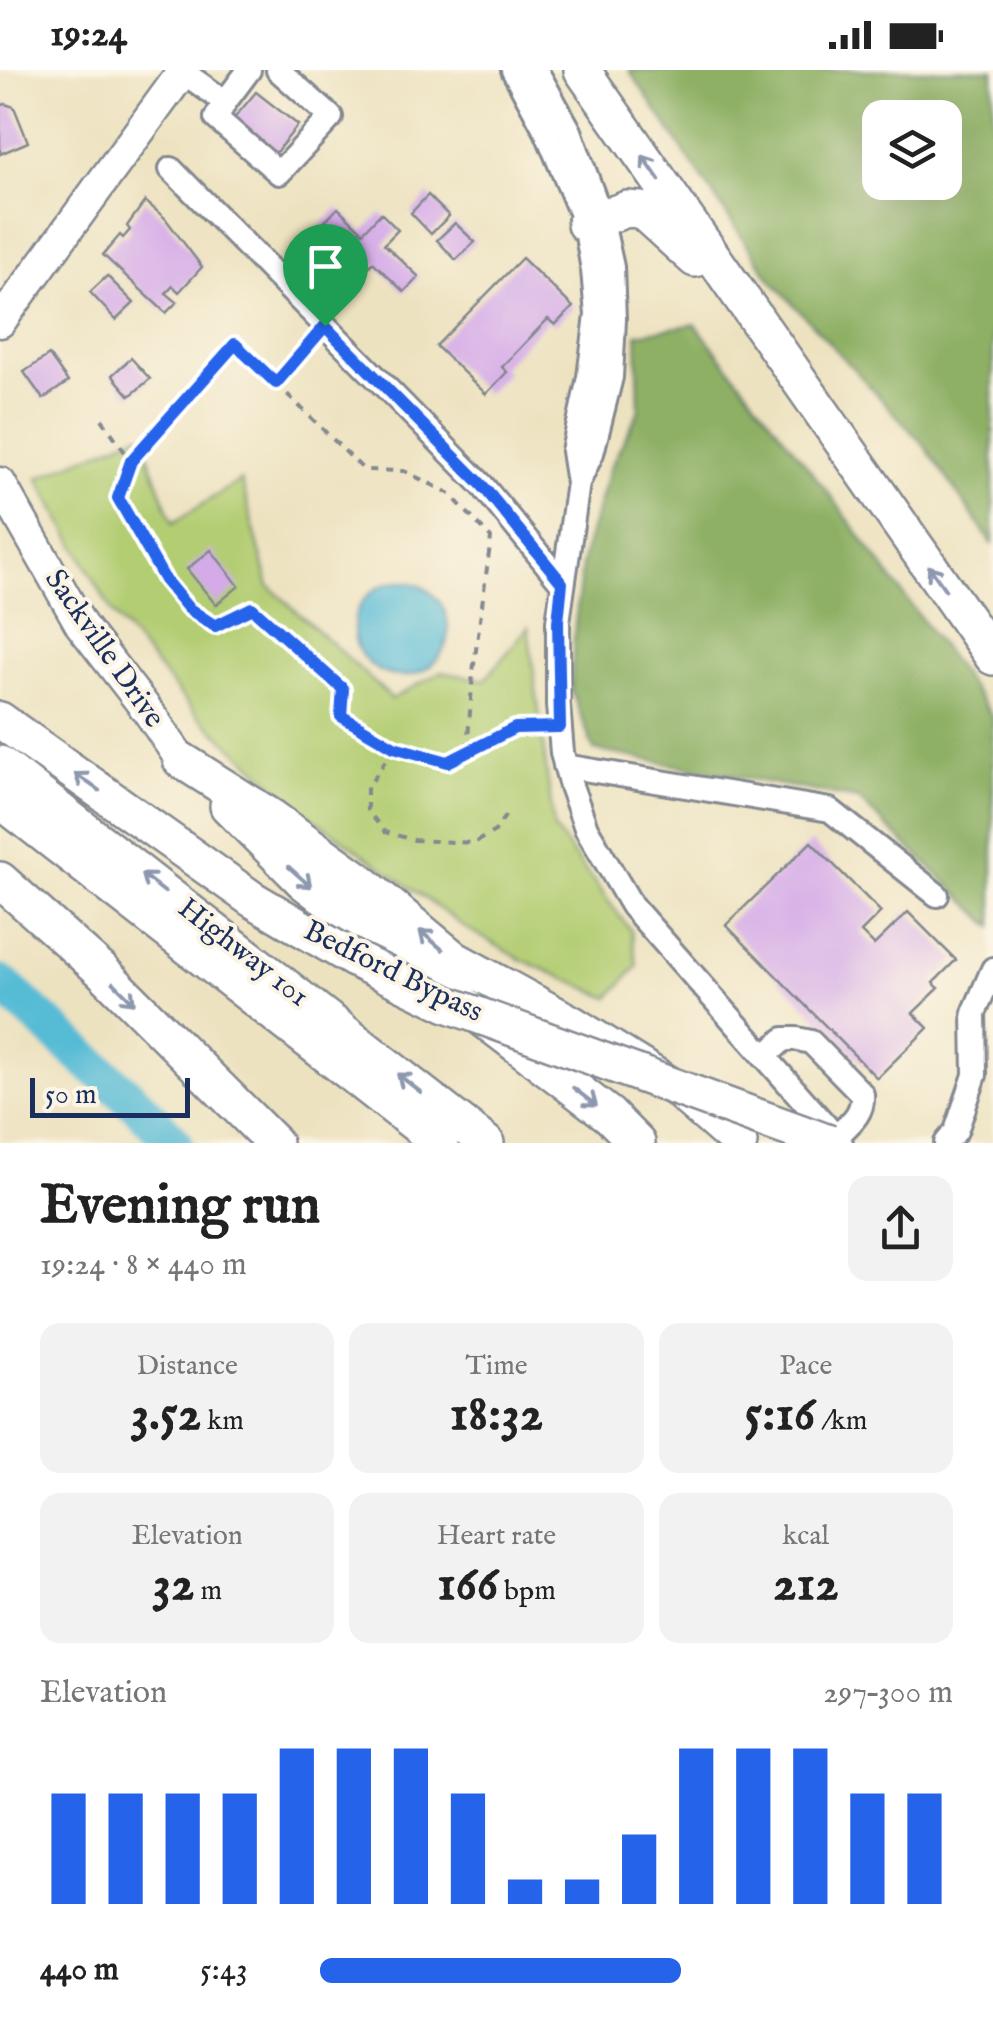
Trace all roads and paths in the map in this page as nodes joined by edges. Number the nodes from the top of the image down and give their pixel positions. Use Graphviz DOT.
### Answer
graph roads {
  1 [pos="249,70"];
  2 [pos="278,70"];
  3 [pos="514,70"];
  4 [pos="536,70"];
  5 [pos="582,70"];
  6 [pos="184,71"];
  7 [pos="225,102"];
  8 [pos="171,169"];
  9 [pos="593,220"];
  10 [pos="13,288"];
  11 [pos="750,311"];
  12 [pos="0,322"];
  13 [pos="325,326"];
  14 [pos="276,383"];
  15 [pos="102,420"];
  16 [pos="131,461"];
  17 [pos="0,484"];
  18 [pos="0,515"];
  19 [pos="29,538"];
  20 [pos="562,583"];
  21 [pos="993,658"];
  22 [pos="0,720"];
  23 [pos="560,727"];
  24 [pos="394,747"];
  25 [pos="467,752"];
  26 [pos="181,760"];
  27 [pos="0,764"];
  28 [pos="566,766"];
  29 [pos="0,800"];
  30 [pos="507,812"];
  31 [pos="0,880"];
  32 [pos="937,895"];
  33 [pos="993,969"];
  34 [pos="765,1056"];
  35 [pos="835,1141"];
  36 [pos="274,1143"];
  37 [pos="440,1143"];
  38 [pos="486,1143"];
  39 [pos="637,1143"];
  40 [pos="739,1143"];
  41 [pos="946,1143"];
  1 -- 7 [label="street"];
  2 -- 7 [label="street"];
  3 -- 9 [label="street"];
  4 -- 9 [label="street"];
  11 -- 5 [label="highway, one-way"];
  6 -- 7 [label="street"];
  6 -- 10 [label="main road"];
  8 -- 13 [label="street"];
  9 -- 11 [label="highway"];
  9 -- 20 [label="street"];
  10 -- 12 [label="main road"];
  21 -- 11 [label="highway, one-way"];
  13 -- 14 [label="path"];
  13 -- 20 [label="street"];
  14 -- 16 [label="path"];
  14 -- 25 [label="path"];
  15 -- 16 [label="path"];
  16 -- 24 [label="path"];
  17 -- 19 [label="main road, Sackville Drive"];
  18 -- 19 [label="main road"];
  19 -- 26 [label="main road, Sackville Drive"];
  20 -- 23 [label="street"];
  35 -- 22 [label="highway, Bedford Bypass, one-way, bridge"];
  23 -- 25 [label="path"];
  23 -- 28 [label="street"];
  24 -- 25 [label="path"];
  24 -- 30 [label="path"];
  26 -- 39 [label="highway, one-way"];
  40 -- 26 [label="highway, one-way"];
  38 -- 27 [label="highway, Highway 101, one-way"];
  28 -- 32 [label="street"];
  28 -- 34 [label="street"];
  29 -- 37 [label="highway, Highway 101"];
  31 -- 36 [label="highway, one-way"];
  33 -- 41 [label="street"];
  34 -- 35 [label="street"];
  34 -- 35 [label="street"];
}
